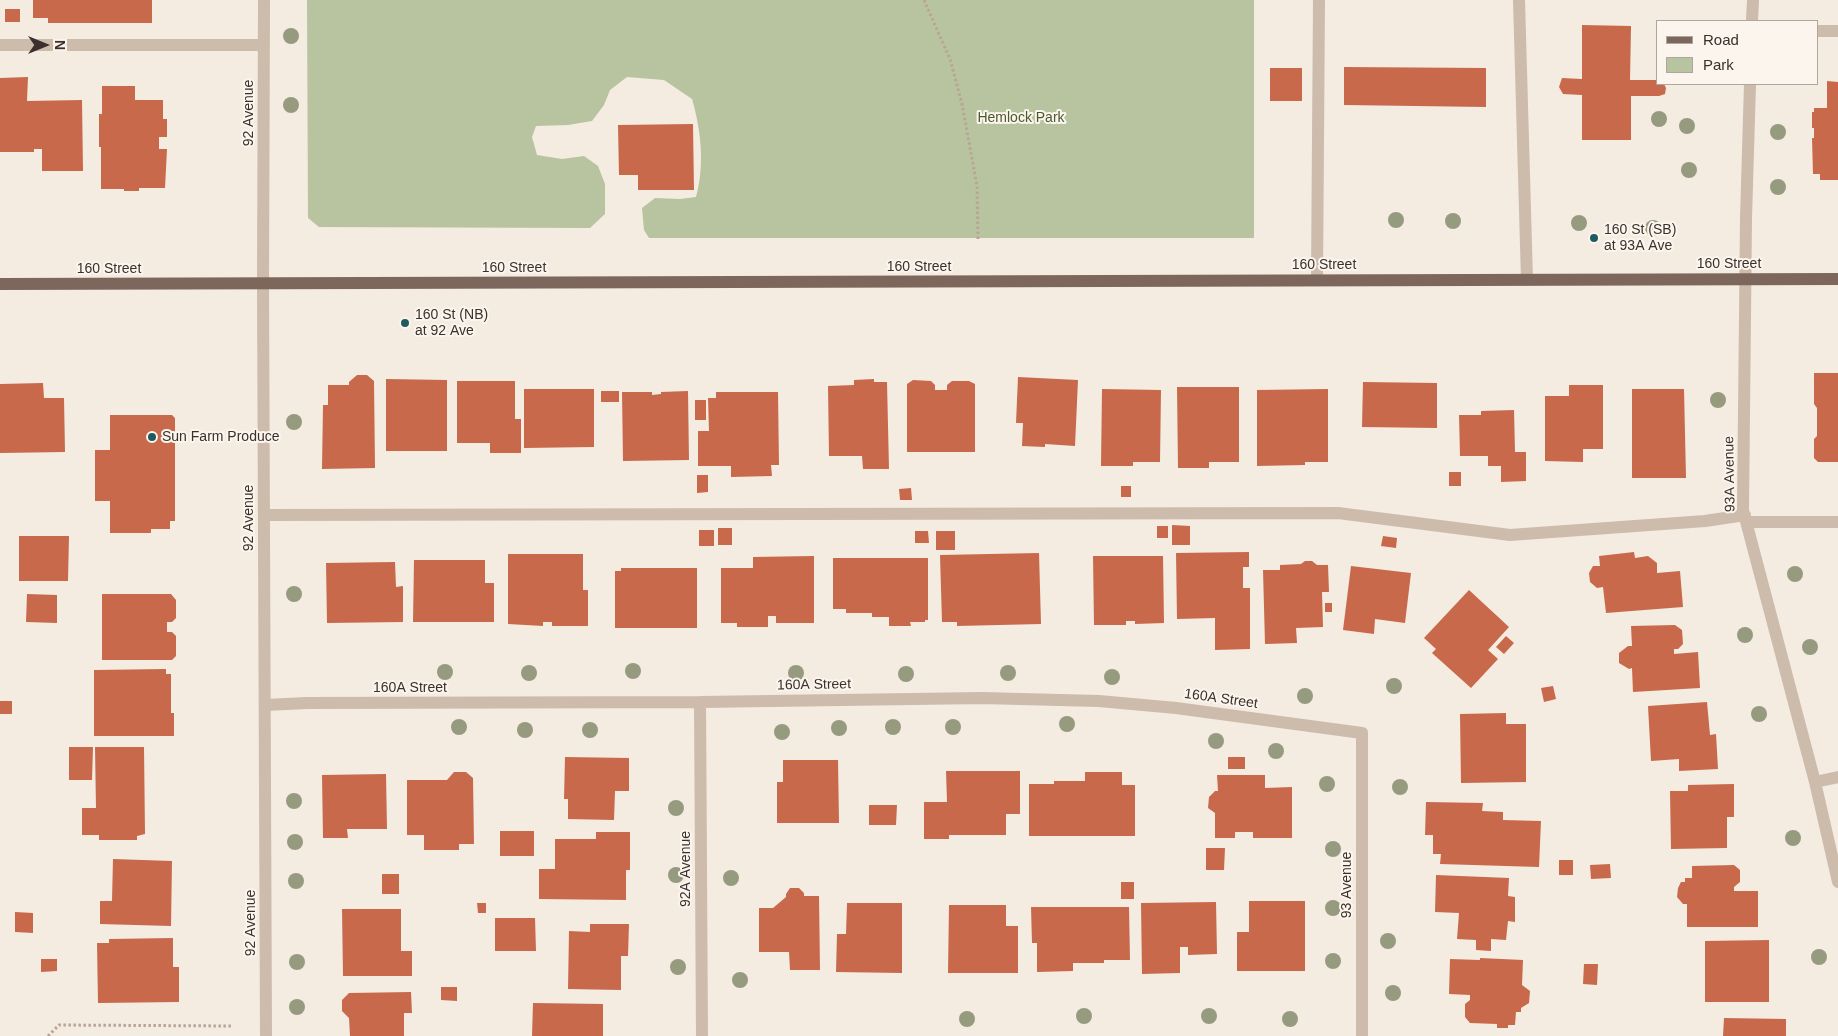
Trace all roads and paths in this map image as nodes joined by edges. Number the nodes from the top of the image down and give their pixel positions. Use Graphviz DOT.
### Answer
graph roads {
  1 [pos="264,0"];
  2 [pos="924,0"];
  3 [pos="1319,0"];
  4 [pos="1519,0"];
  5 [pos="1753,0"];
  6 [pos="1752,20"];
  7 [pos="1818,31"];
  8 [pos="1838,31"];
  9 [pos="0,45"];
  10 [pos="264,45"];
  11 [pos="1750,85"];
  12 [pos="978,240"];
  13 [pos="1746,279"];
  14 [pos="1838,279"];
  15 [pos="1317,280"];
  16 [pos="1527,280"];
  17 [pos="0,284"];
  18 [pos="263,284"];
  19 [pos="264,515"];
  20 [pos="1746,519"];
  21 [pos="1838,522"];
  22 [pos="700,702"];
  23 [pos="265,705"];
  24 [pos="1362,733"];
  25 [pos="1838,777"];
  26 [pos="1815,782"];
  27 [pos="1838,882"];
  28 [pos="231,1026"];
  29 [pos="48,1036"];
  30 [pos="266,1036"];
  31 [pos="702,1036"];
  32 [pos="1362,1036"];
  1 -- 10 [label="street, 92 Avenue"];
  2 -- 12 [label="path"];
  3 -- 15 [label="street"];
  4 -- 16 [label="street"];
  5 -- 6 [label="street"];
  7 -- 8 [label="street"];
  9 -- 10 [label="street"];
  10 -- 18 [label="street, 92 Avenue"];
  11 -- 13 [label="street, 93A Avenue"];
  13 -- 14 [label="main road, 160 Street"];
  13 -- 16 [label="main road, 160 Street"];
  13 -- 20 [label="street, 93A Avenue"];
  15 -- 16 [label="main road, 160 Street"];
  15 -- 18 [label="main road, 160 Street"];
  17 -- 18 [label="main road, 160 Street"];
  18 -- 19 [label="street, 92 Avenue"];
  19 -- 20 [label="street"];
  19 -- 23 [label="street, 92 Avenue"];
  20 -- 21 [label="street"];
  20 -- 26 [label="street, 93A Avenue"];
  22 -- 23 [label="street, 160A Street"];
  22 -- 24 [label="street, 160A Street"];
  22 -- 31 [label="street, 92A Avenue"];
  23 -- 30 [label="street, 92 Avenue"];
  24 -- 32 [label="street, 93 Avenue"];
  25 -- 26 [label="street"];
  26 -- 27 [label="street, 93A Avenue"];
  28 -- 29 [label="path"];
}
